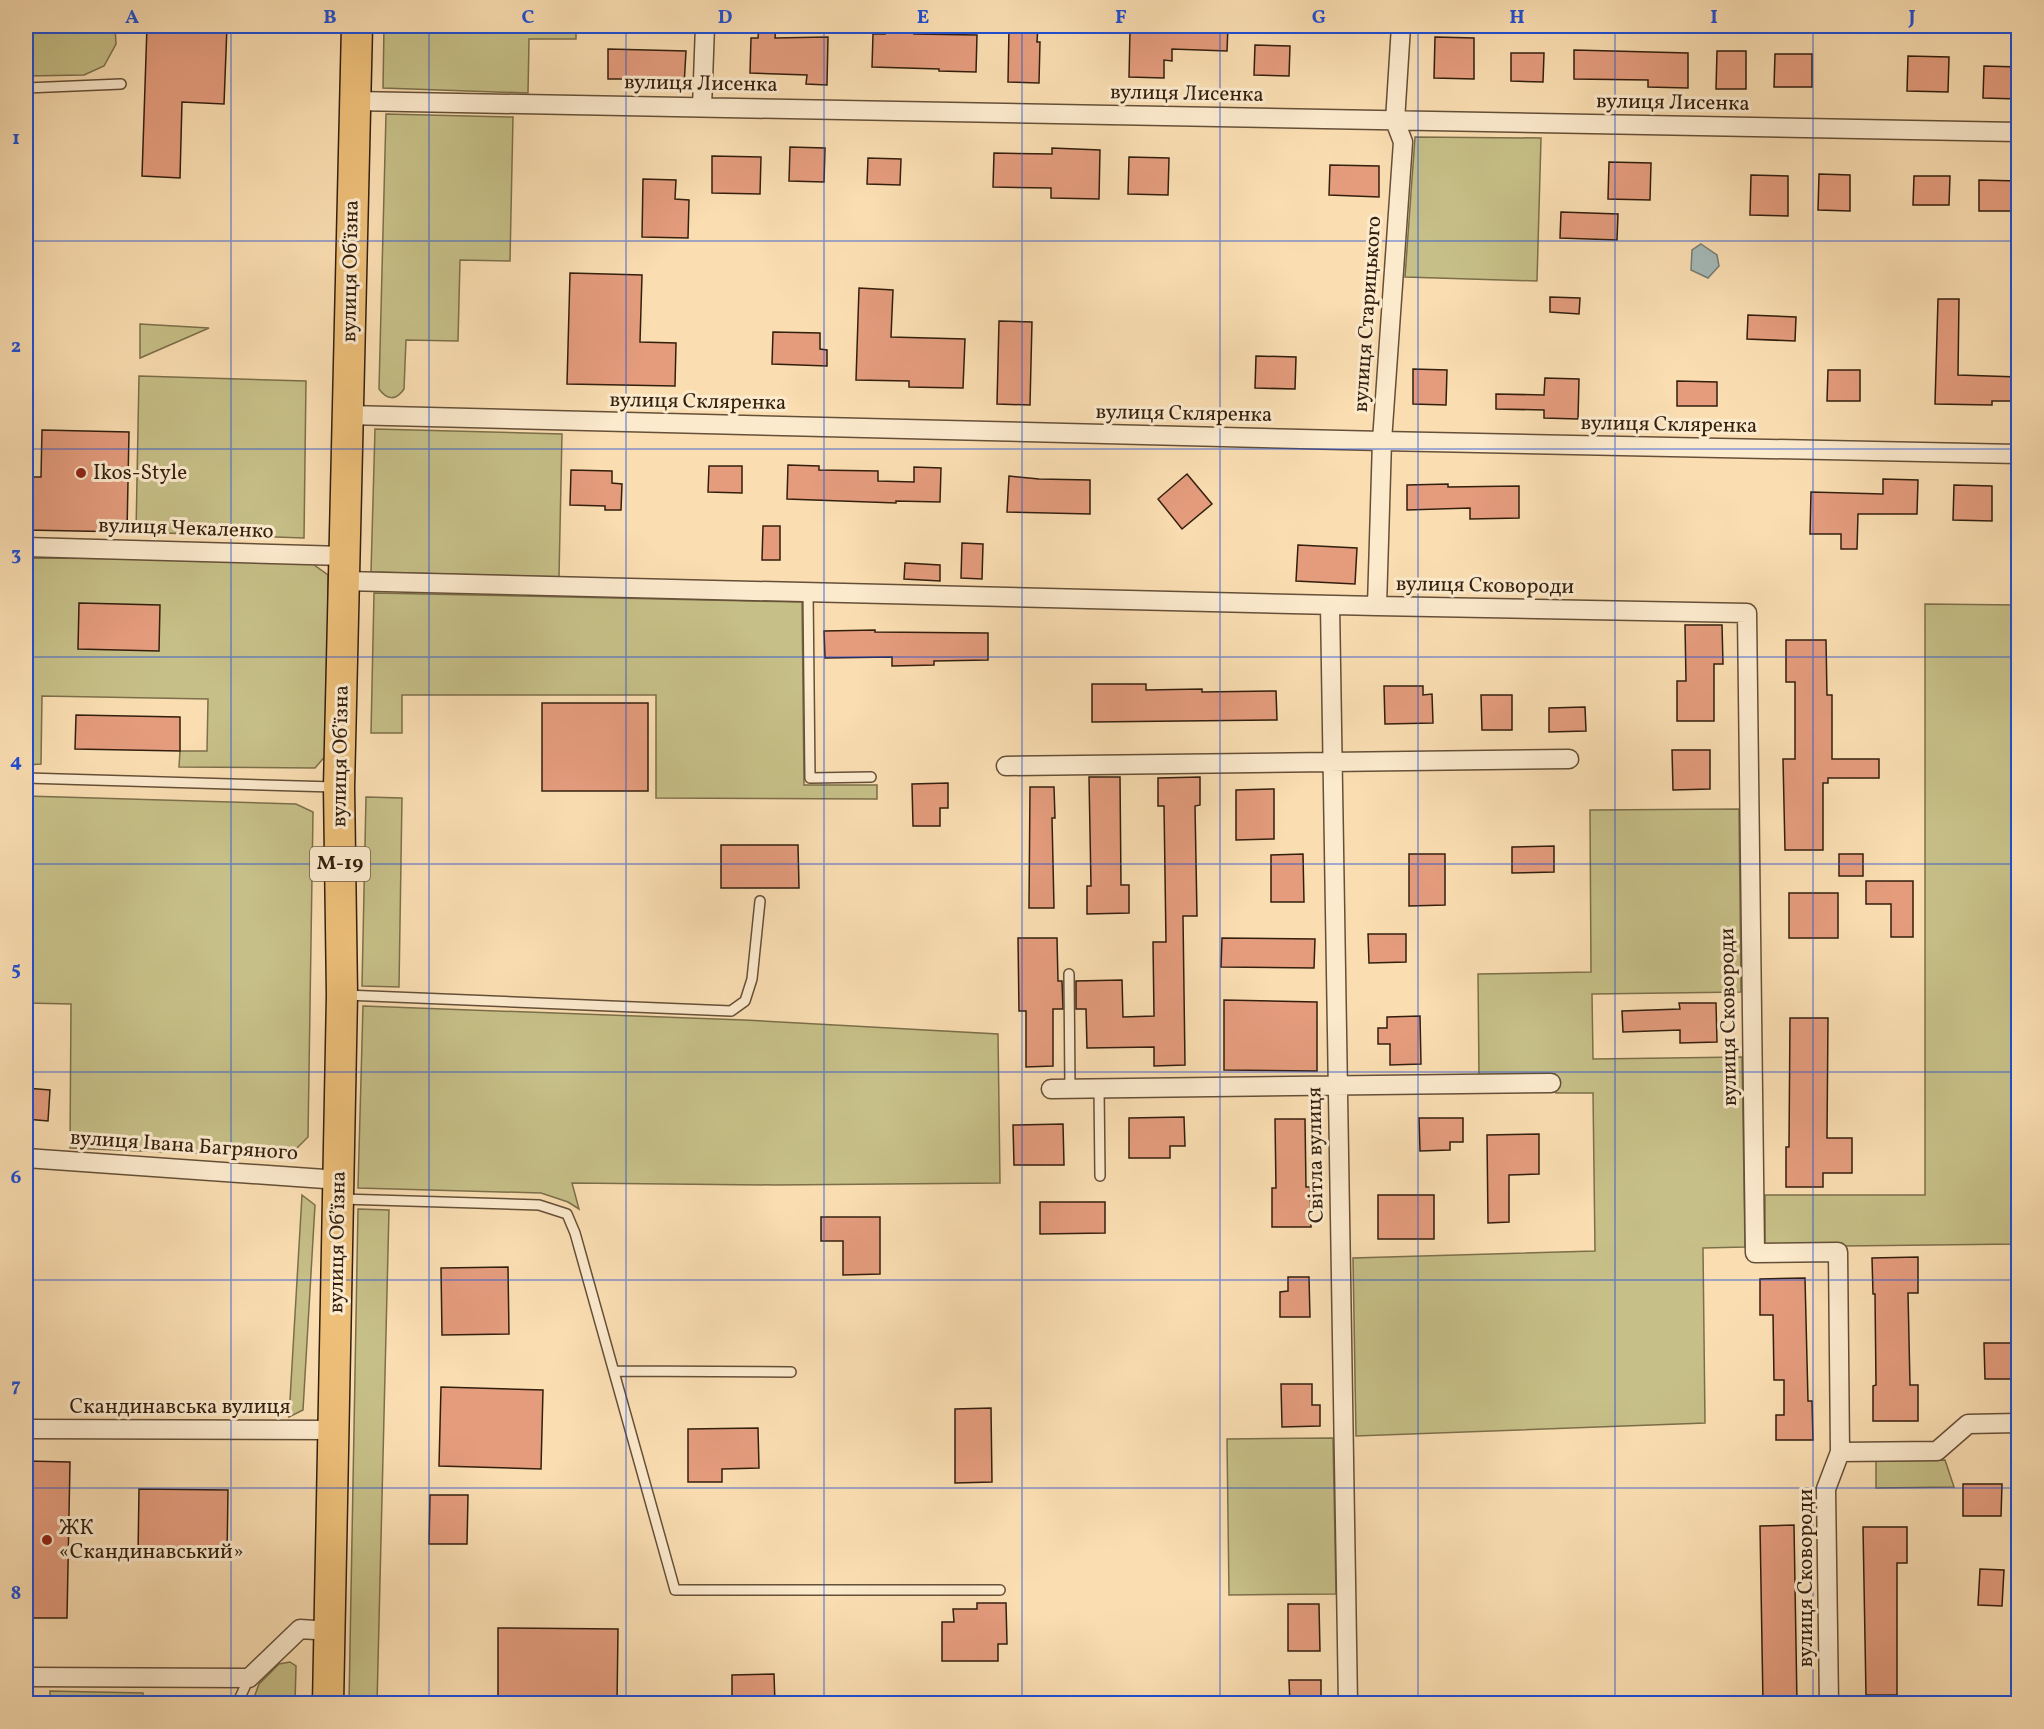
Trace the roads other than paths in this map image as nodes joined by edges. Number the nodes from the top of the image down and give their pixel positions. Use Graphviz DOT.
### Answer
graph roads {
  1 [pos="357,26"];
  2 [pos="705,26"];
  3 [pos="1401,26"];
  4 [pos="121,84"];
  5 [pos="26,88"];
  6 [pos="355,101"];
  7 [pos="702,107"];
  8 [pos="1395,121"];
  9 [pos="2019,132"];
  10 [pos="348,416"];
  11 [pos="1382,441"];
  12 [pos="2019,454"];
  13 [pos="26,547"];
  14 [pos="344,568"];
  15 [pos="808,592"];
  16 [pos="1330,605"];
  17 [pos="1377,606"];
  18 [pos="1569,759"];
  19 [pos="1333,762"];
  20 [pos="1006,766"];
  21 [pos="871,777"];
  22 [pos="26,778"];
  23 [pos="339,787"];
  24 [pos="760,901"];
  25 [pos="1069,974"];
  26 [pos="342,995"];
  27 [pos="1551,1083"];
  28 [pos="1337,1085"];
  29 [pos="1100,1088"];
  30 [pos="1051,1089"];
  31 [pos="1070,1089"];
  32 [pos="26,1158"];
  33 [pos="1100,1176"];
  34 [pos="339,1189"];
  35 [pos="614,1371"];
  36 [pos="791,1372"];
  37 [pos="2019,1423"];
  38 [pos="26,1430"];
  39 [pos="335,1430"];
  40 [pos="1840,1452"];
  41 [pos="1000,1590"];
  42 [pos="330,1631"];
  43 [pos="26,1677"];
  44 [pos="249,1678"];
  45 [pos="237,1704"];
  46 [pos="328,1704"];
  47 [pos="1348,1704"];
  48 [pos="1829,1704"];
  1 -- 6 [label="highway, вулиця Об’їзна / М-19"];
  2 -- 7 [label="street"];
  3 -- 8 [label="street, вулиця Старицького"];
  4 -- 5 [label="lane"];
  6 -- 7 [label="street, вулиця Лисенка"];
  6 -- 10 [label="highway, вулиця Об’їзна / М-19"];
  7 -- 8 [label="street, вулиця Лисенка"];
  8 -- 9 [label="street, вулиця Лисенка"];
  8 -- 11 [label="street, вулиця Старицького"];
  10 -- 11 [label="street, вулиця Скляренка"];
  10 -- 14 [label="highway, вулиця Об’їзна / М-19"];
  11 -- 12 [label="street, вулиця Скляренка"];
  11 -- 17 [label="street, вулиця Старицького"];
  13 -- 14 [label="street, вулиця Чекаленко"];
  14 -- 15 [label="street, вулиця Чекаленко"];
  14 -- 23 [label="highway, вулиця Об’їзна / М-19"];
  15 -- 16 [label="street, вулиця Чекаленко"];
  15 -- 21 [label="lane"];
  16 -- 17 [label="street, вулиця Чекаленко"];
  16 -- 19 [label="street, Світла вулиця"];
  17 -- 40 [label="street, вулиця Сковороди"];
  18 -- 19 [label="street"];
  19 -- 20 [label="street"];
  19 -- 28 [label="street, Світла вулиця"];
  22 -- 23 [label="lane"];
  23 -- 26 [label="highway, вулиця Об’їзна / М-19"];
  24 -- 26 [label="lane"];
  25 -- 31 [label="lane"];
  26 -- 34 [label="highway, вулиця Об’їзна / М-19"];
  27 -- 28 [label="street"];
  28 -- 29 [label="street"];
  28 -- 47 [label="street, Світла вулиця"];
  29 -- 31 [label="street"];
  29 -- 33 [label="lane"];
  30 -- 31 [label="street"];
  32 -- 34 [label="street, вулиця Івана Багряного"];
  34 -- 35 [label="lane"];
  34 -- 39 [label="highway, вулиця Об’їзна / М-19"];
  35 -- 36 [label="lane"];
  35 -- 41 [label="lane"];
  37 -- 40 [label="street"];
  38 -- 39 [label="street, Скандинавська вулиця"];
  39 -- 42 [label="highway, вулиця Об’їзна / М-19"];
  40 -- 48 [label="street, вулиця Сковороди"];
  42 -- 44 [label="street"];
  42 -- 46 [label="highway, вулиця Об’їзна / М-19"];
  43 -- 44 [label="street"];
  44 -- 45 [label="lane"];
}
